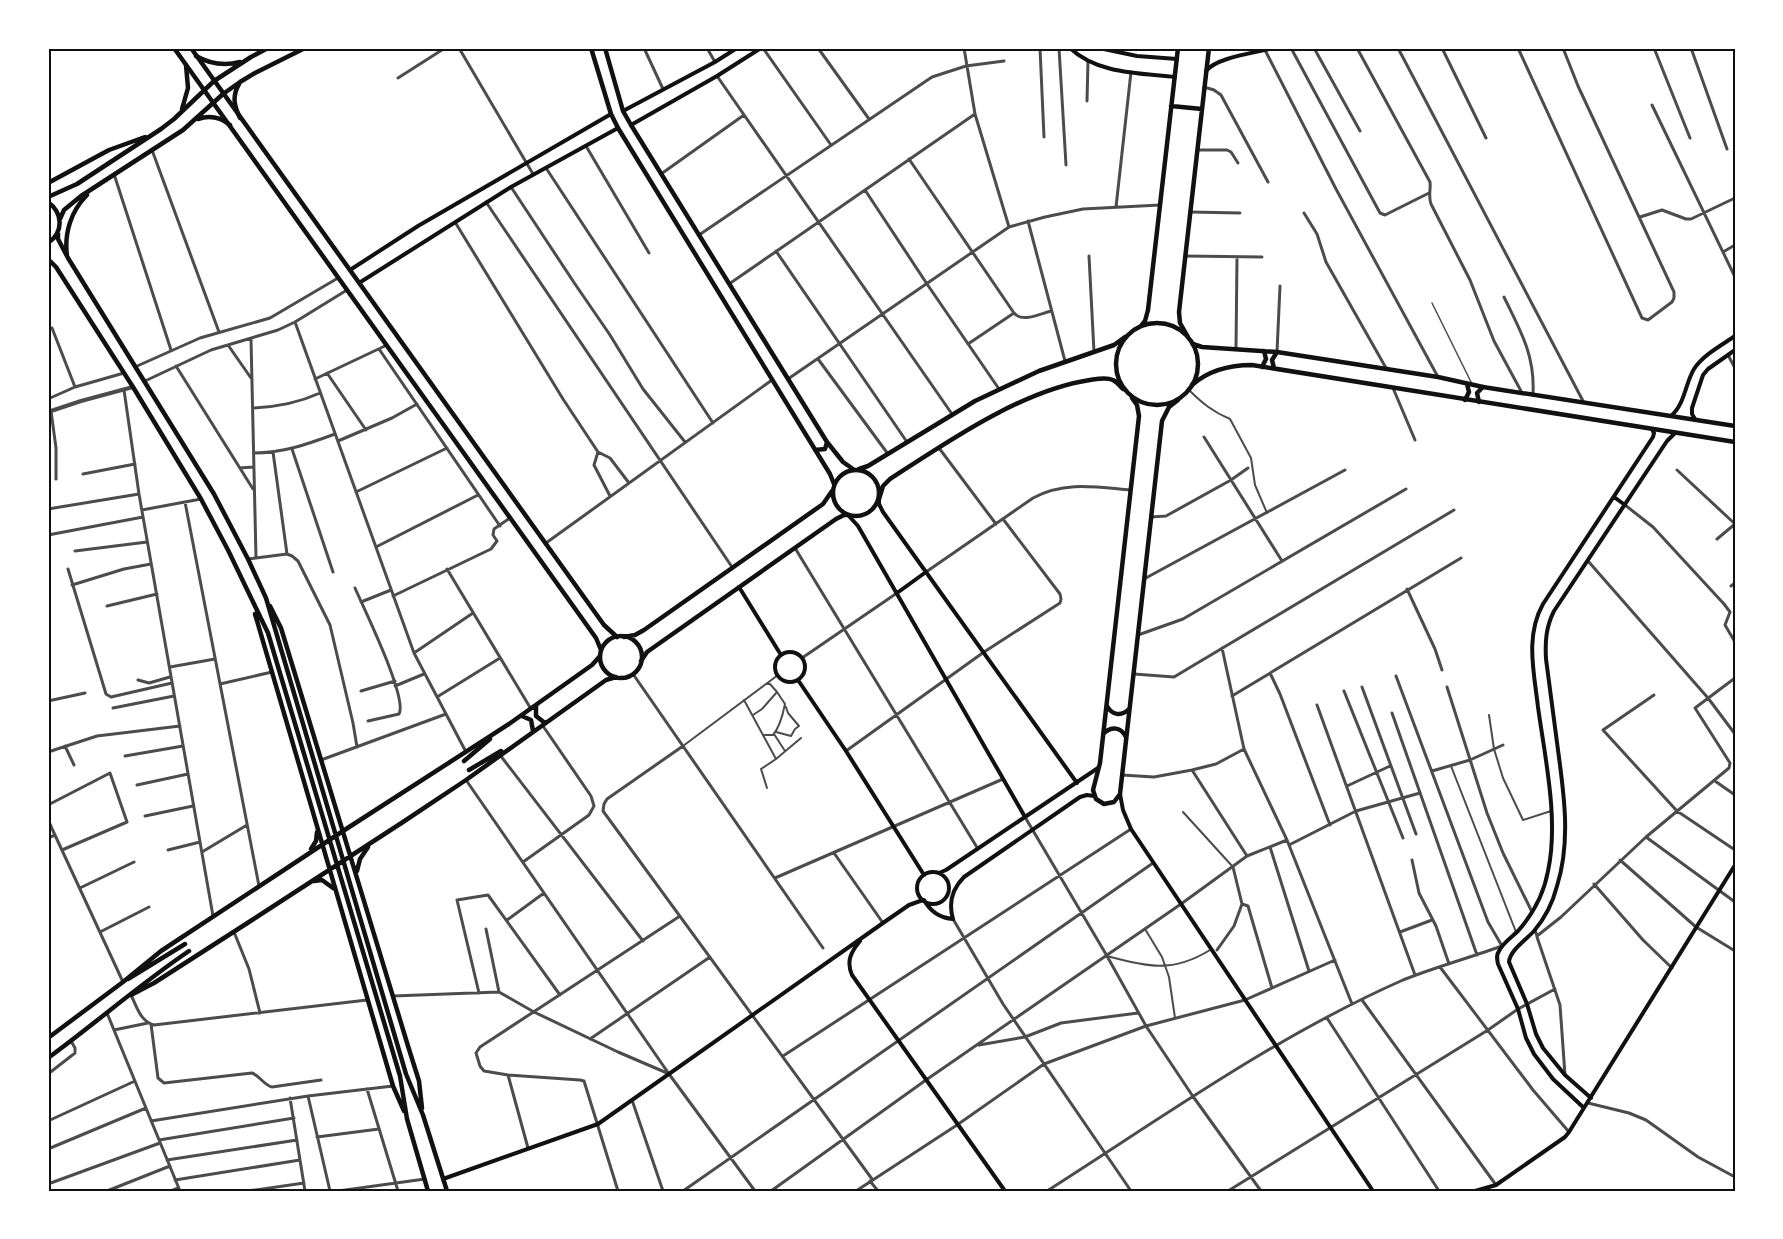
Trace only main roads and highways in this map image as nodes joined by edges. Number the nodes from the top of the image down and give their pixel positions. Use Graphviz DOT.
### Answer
graph roads {
  1 [pos="174,48"];
  2 [pos="190,48"];
  3 [pos="268,48"];
  4 [pos="305,48"];
  5 [pos="605,48"];
  6 [pos="736,48"];
  7 [pos="762,48"];
  8 [pos="1070,48"];
  9 [pos="1099,48"];
  10 [pos="1178,48"];
  11 [pos="1209,48"];
  12 [pos="1274,48"];
  13 [pos="593,49"];
  14 [pos="196,56"];
  15 [pos="251,57"];
  16 [pos="1177,59"];
  17 [pos="186,65"];
  18 [pos="1206,72"];
  19 [pos="1175,77"];
  20 [pos="214,81"];
  21 [pos="240,82"];
  22 [pos="204,90"];
  23 [pos="224,94"];
  24 [pos="213,103"];
  25 [pos="1171,106"];
  26 [pos="1202,110"];
  27 [pos="623,111"];
  28 [pos="179,114"];
  29 [pos="611,114"];
  30 [pos="240,118"];
  31 [pos="193,122"];
  32 [pos="230,125"];
  33 [pos="631,125"];
  34 [pos="618,128"];
  35 [pos="150,135"];
  36 [pos="48,183"];
  37 [pos="95,187"];
  38 [pos="48,197"];
  39 [pos="48,202"];
  40 [pos="60,219"];
  41 [pos="58,233"];
  42 [pos="48,243"];
  43 [pos="68,258"];
  44 [pos="48,260"];
  45 [pos="350,270"];
  46 [pos="359,283"];
  47 [pos="1140,326"];
  48 [pos="1735,336"];
  49 [pos="1125,337"];
  50 [pos="1188,337"];
  51 [pos="1193,344"];
  52 [pos="1735,350"];
  53 [pos="1264,351"];
  54 [pos="1276,352"];
  55 [pos="1262,367"];
  56 [pos="1274,368"];
  57 [pos="1470,384"];
  58 [pos="1191,387"];
  59 [pos="1483,387"];
  60 [pos="1123,389"];
  61 [pos="1132,398"];
  62 [pos="1178,400"];
  63 [pos="1465,400"];
  64 [pos="1479,402"];
  65 [pos="1671,416"];
  66 [pos="1695,419"];
  67 [pos="1735,426"];
  68 [pos="1652,429"];
  69 [pos="1675,433"];
  70 [pos="827,442"];
  71 [pos="1735,442"];
  72 [pos="815,450"];
  73 [pos="856,469"];
  74 [pos="834,484"];
  75 [pos="832,491"];
  76 [pos="1614,497"];
  77 [pos="879,499"];
  78 [pos="1625,505"];
  79 [pos="848,515"];
  80 [pos="927,572"];
  81 [pos="739,587"];
  82 [pos="897,593"];
  83 [pos="266,598"];
  84 [pos="252,603"];
  85 [pos="617,637"];
  86 [pos="624,637"];
  87 [pos="601,653"];
  88 [pos="781,655"];
  89 [pos="641,661"];
  90 [pos="615,677"];
  91 [pos="798,680"];
  92 [pos="537,705"];
  93 [pos="1107,706"];
  94 [pos="1130,708"];
  95 [pos="521,716"];
  96 [pos="509,724"];
  97 [pos="544,724"];
  98 [pos="533,731"];
  99 [pos="1103,734"];
  100 [pos="1126,737"];
  101 [pos="519,740"];
  102 [pos="464,761"];
  103 [pos="1100,763"];
  104 [pos="469,770"];
  105 [pos="1077,783"];
  106 [pos="1120,794"];
  107 [pos="1094,796"];
  108 [pos="339,817"];
  109 [pos="1025,818"];
  110 [pos="358,820"];
  111 [pos="317,827"];
  112 [pos="343,831"];
  113 [pos="372,842"];
  114 [pos="322,844"];
  115 [pos="305,855"];
  116 [pos="351,856"];
  117 [pos="1735,865"];
  118 [pos="329,870"];
  119 [pos="939,873"];
  120 [pos="924,875"];
  121 [pos="358,880"];
  122 [pos="312,882"];
  123 [pos="336,892"];
  124 [pos="924,900"];
  125 [pos="867,934"];
  126 [pos="185,944"];
  127 [pos="189,951"];
  128 [pos="123,981"];
  129 [pos="131,995"];
  130 [pos="48,1038"];
  131 [pos="48,1058"];
  132 [pos="403,1075"];
  133 [pos="1589,1101"];
  134 [pos="1584,1108"];
  135 [pos="423,1115"];
  136 [pos="407,1119"];
  137 [pos="443,1179"];
  138 [pos="428,1191"];
  139 [pos="447,1191"];
  140 [pos="1005,1191"];
  141 [pos="1373,1191"];
  142 [pos="1475,1191"];
  1 -- 17 [label="main road"];
  2 -- 14 [label="main road"];
  3 -- 15 [label="main road"];
  4 -- 21 [label="main road"];
  5 -- 27 [label="main road"];
  6 -- 27 [label="main road"];
  7 -- 33 [label="main road"];
  8 -- 19 [label="main road"];
  9 -- 16 [label="main road"];
  10 -- 16 [label="main road"];
  11 -- 18 [label="main road"];
  12 -- 18 [label="main road"];
  13 -- 29 [label="main road"];
  14 -- 15 [label="main road"];
  14 -- 20 [label="main road"];
  15 -- 20 [label="main road"];
  16 -- 19 [label="main road"];
  17 -- 22 [label="main road"];
  17 -- 28 [label="main road"];
  18 -- 26 [label="main road"];
  19 -- 25 [label="main road"];
  20 -- 22 [label="main road"];
  20 -- 23 [label="main road"];
  21 -- 23 [label="main road"];
  21 -- 30 [label="main road"];
  22 -- 24 [label="main road"];
  22 -- 28 [label="main road"];
  23 -- 24 [label="main road"];
  23 -- 30 [label="main road"];
  24 -- 31 [label="main road"];
  24 -- 32 [label="main road"];
  25 -- 26 [label="main road"];
  25 -- 47 [label="main road"];
  26 -- 50 [label="main road"];
  27 -- 33 [label="main road"];
  28 -- 35 [label="main road"];
  29 -- 34 [label="main road"];
  29 -- 45 [label="main road"];
  30 -- 45 [label="main road"];
  31 -- 32 [label="main road"];
  31 -- 37 [label="main road"];
  32 -- 87 [label="main road"];
  33 -- 70 [label="main road"];
  34 -- 46 [label="main road"];
  34 -- 72 [label="main road"];
  35 -- 36 [label="main road"];
  35 -- 38 [label="main road"];
  37 -- 40 [label="main road"];
  37 -- 43 [label="main road"];
  39 -- 40 [label="main road"];
  40 -- 41 [label="main road"];
  41 -- 42 [label="main road"];
  41 -- 43 [label="main road"];
  43 -- 83 [label="main road"];
  44 -- 84 [label="main road"];
  45 -- 46 [label="main road"];
  46 -- 85 [label="main road"];
  47 -- 49 [label="main road"];
  47 -- 50 [label="main road"];
  48 -- 65 [label="main road"];
  49 -- 60 [label="main road"];
  49 -- 73 [label="main road"];
  50 -- 51 [label="main road"];
  51 -- 53 [label="main road"];
  51 -- 58 [label="main road"];
  52 -- 66 [label="main road"];
  53 -- 54 [label="main road"];
  53 -- 55 [label="main road"];
  54 -- 56 [label="main road"];
  54 -- 57 [label="main road"];
  55 -- 56 [label="main road"];
  55 -- 58 [label="main road"];
  56 -- 63 [label="main road"];
  57 -- 59 [label="main road"];
  57 -- 63 [label="main road"];
  58 -- 62 [label="main road"];
  59 -- 64 [label="main road"];
  59 -- 65 [label="main road"];
  60 -- 61 [label="main road"];
  60 -- 77 [label="main road"];
  61 -- 62 [label="main road"];
  61 -- 93 [label="main road"];
  62 -- 94 [label="main road"];
  63 -- 64 [label="main road"];
  64 -- 68 [label="main road"];
  65 -- 66 [label="main road"];
  66 -- 67 [label="main road"];
  68 -- 69 [label="main road"];
  68 -- 76 [label="main road"];
  69 -- 71 [label="main road"];
  69 -- 78 [label="main road"];
  70 -- 72 [label="main road"];
  70 -- 73 [label="main road"];
  72 -- 74 [label="main road"];
  73 -- 74 [label="main road"];
  73 -- 77 [label="main road"];
  74 -- 75 [label="main road"];
  75 -- 79 [label="main road"];
  75 -- 86 [label="main road"];
  76 -- 78 [label="main road"];
  76 -- 134 [label="main road"];
  77 -- 79 [label="main road"];
  77 -- 80 [label="main road"];
  78 -- 133 [label="main road"];
  79 -- 81 [label="main road"];
  79 -- 82 [label="main road"];
  80 -- 82 [label="main road"];
  80 -- 105 [label="main road"];
  81 -- 88 [label="main road"];
  81 -- 89 [label="main road"];
  82 -- 109 [label="main road"];
  83 -- 108 [label="main road"];
  83 -- 132 [label="main road"];
  84 -- 111 [label="main road"];
  84 -- 132 [label="main road"];
  85 -- 86 [label="main road"];
  85 -- 87 [label="main road"];
  86 -- 89 [label="main road"];
  87 -- 90 [label="main road"];
  87 -- 92 [label="main road"];
  88 -- 91 [label="main road"];
  88 -- 91 [label="main road"];
  89 -- 90 [label="main road"];
  90 -- 97 [label="main road"];
  91 -- 120 [label="main road"];
  92 -- 95 [label="main road"];
  92 -- 97 [label="main road"];
  93 -- 94 [label="main road"];
  93 -- 99 [label="main road"];
  94 -- 100 [label="main road"];
  95 -- 96 [label="main road"];
  95 -- 98 [label="main road"];
  96 -- 102 [label="main road"];
  96 -- 110 [label="main road"];
  97 -- 98 [label="main road"];
  98 -- 101 [label="main road"];
  99 -- 100 [label="main road"];
  99 -- 103 [label="main road"];
  100 -- 106 [label="main road"];
  101 -- 104 [label="main road"];
  101 -- 113 [label="main road"];
  103 -- 105 [label="main road"];
  103 -- 107 [label="main road"];
  105 -- 109 [label="main road"];
  106 -- 107 [label="main road"];
  106 -- 141 [label="main road"];
  107 -- 124 [label="main road"];
  108 -- 110 [label="main road"];
  108 -- 112 [label="main road"];
  109 -- 119 [label="main road"];
  110 -- 112 [label="main road"];
  111 -- 114 [label="main road"];
  111 -- 115 [label="main road"];
  112 -- 114 [label="main road"];
  112 -- 116 [label="main road"];
  113 -- 116 [label="main road"];
  113 -- 121 [label="main road"];
  114 -- 115 [label="main road"];
  114 -- 118 [label="main road"];
  115 -- 128 [label="main road"];
  116 -- 118 [label="main road"];
  116 -- 121 [label="main road"];
  117 -- 133 [label="main road"];
  118 -- 122 [label="main road"];
  118 -- 123 [label="main road"];
  119 -- 120 [label="main road"];
  119 -- 124 [label="main road"];
  120 -- 124 [label="main road"];
  121 -- 135 [label="main road"];
  122 -- 123 [label="main road"];
  122 -- 129 [label="main road"];
  123 -- 136 [label="main road"];
  124 -- 125 [label="main road"];
  125 -- 137 [label="main road"];
  125 -- 140 [label="main road"];
  126 -- 128 [label="main road"];
  127 -- 129 [label="main road"];
  128 -- 130 [label="main road"];
  129 -- 131 [label="main road"];
  132 -- 135 [label="main road"];
  132 -- 136 [label="main road"];
  133 -- 134 [label="main road"];
  134 -- 142 [label="main road"];
  135 -- 137 [label="main road"];
  136 -- 138 [label="main road"];
  137 -- 139 [label="main road"];
}
